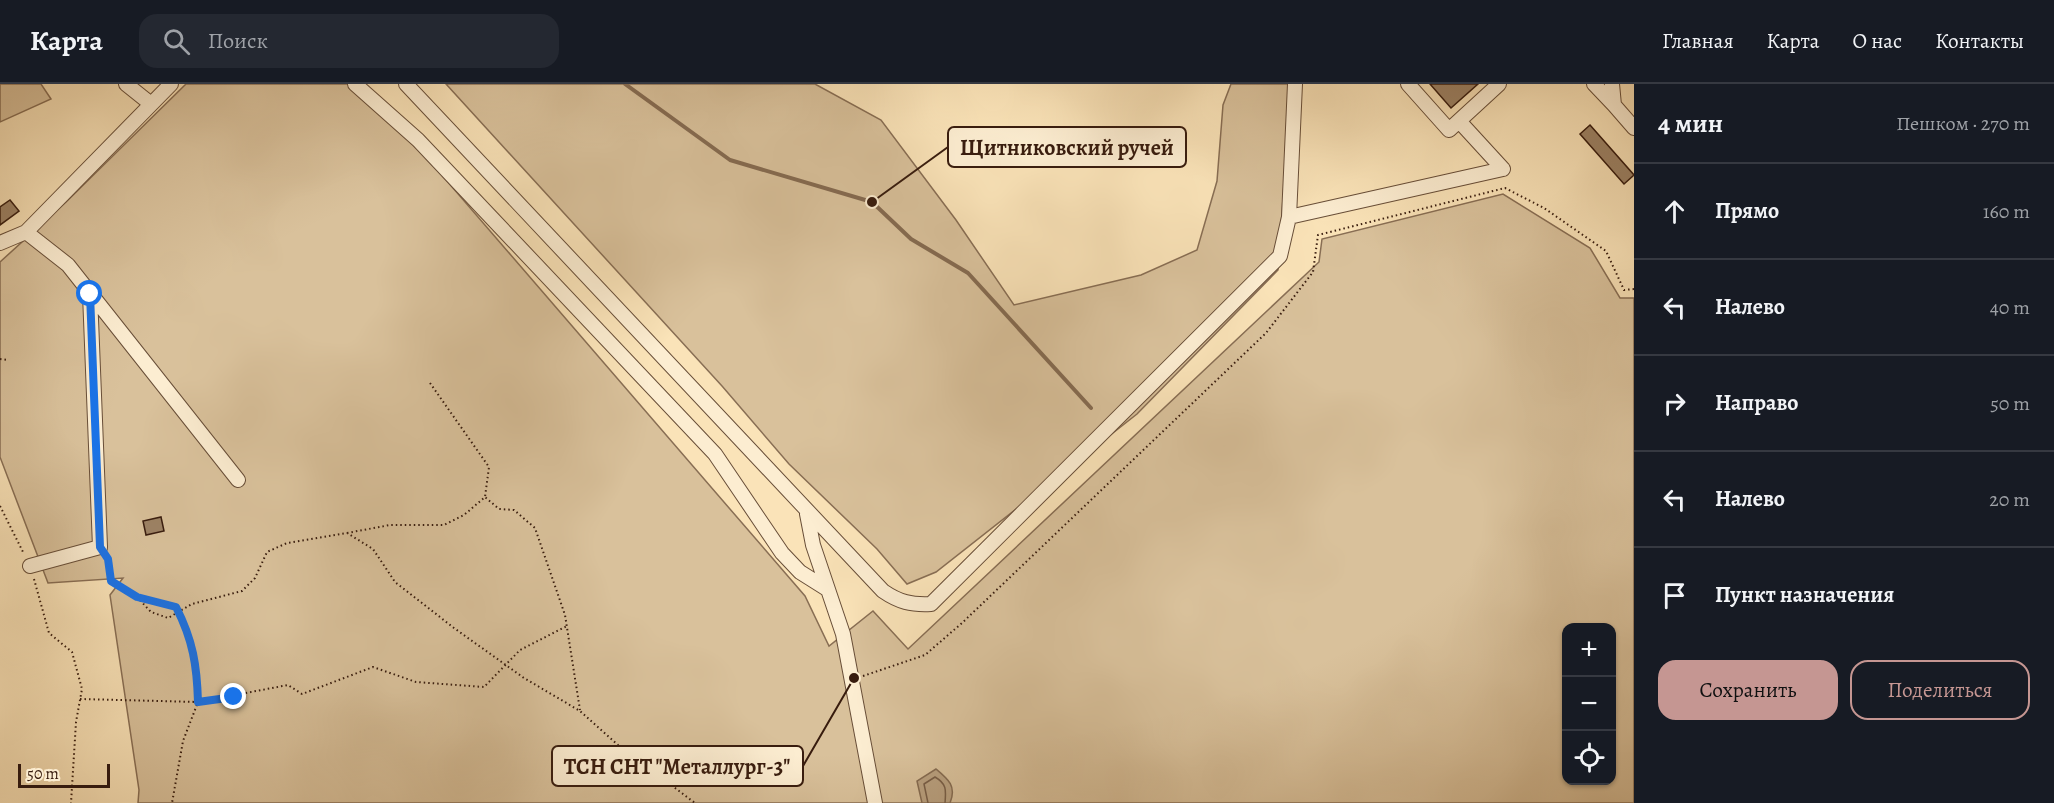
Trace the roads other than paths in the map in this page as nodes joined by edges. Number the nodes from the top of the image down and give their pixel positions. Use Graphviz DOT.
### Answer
graph roads {
  1 [pos="126,84"];
  2 [pos="171,84"];
  3 [pos="355,84"];
  4 [pos="406,84"];
  5 [pos="1295,84"];
  6 [pos="1408,84"];
  7 [pos="1499,84"];
  8 [pos="1594,84"];
  9 [pos="1612,84"];
  10 [pos="152,104"];
  11 [pos="1614,105"];
  12 [pos="1459,121"];
  13 [pos="1634,128"];
  14 [pos="1289,217"];
  15 [pos="26,232"];
  16 [pos="0,243"];
  17 [pos="90,294"];
  18 [pos="238,480"];
  19 [pos="807,512"];
  20 [pos="30,566"];
  21 [pos="827,589"];
  22 [pos="875,803"];
  1 -- 10 [label="street"];
  2 -- 10 [label="street"];
  3 -- 21 [label="street"];
  4 -- 19 [label="street"];
  5 -- 14 [label="street"];
  6 -- 12 [label="street"];
  7 -- 12 [label="street"];
  8 -- 11 [label="street"];
  9 -- 11 [label="street"];
  10 -- 15 [label="street"];
  11 -- 13 [label="street"];
  12 -- 14 [label="street"];
  14 -- 19 [label="street"];
  15 -- 16 [label="street"];
  15 -- 17 [label="street"];
  17 -- 18 [label="street"];
  17 -- 20 [label="street"];
  19 -- 21 [label="street"];
  21 -- 22 [label="street"];
}
